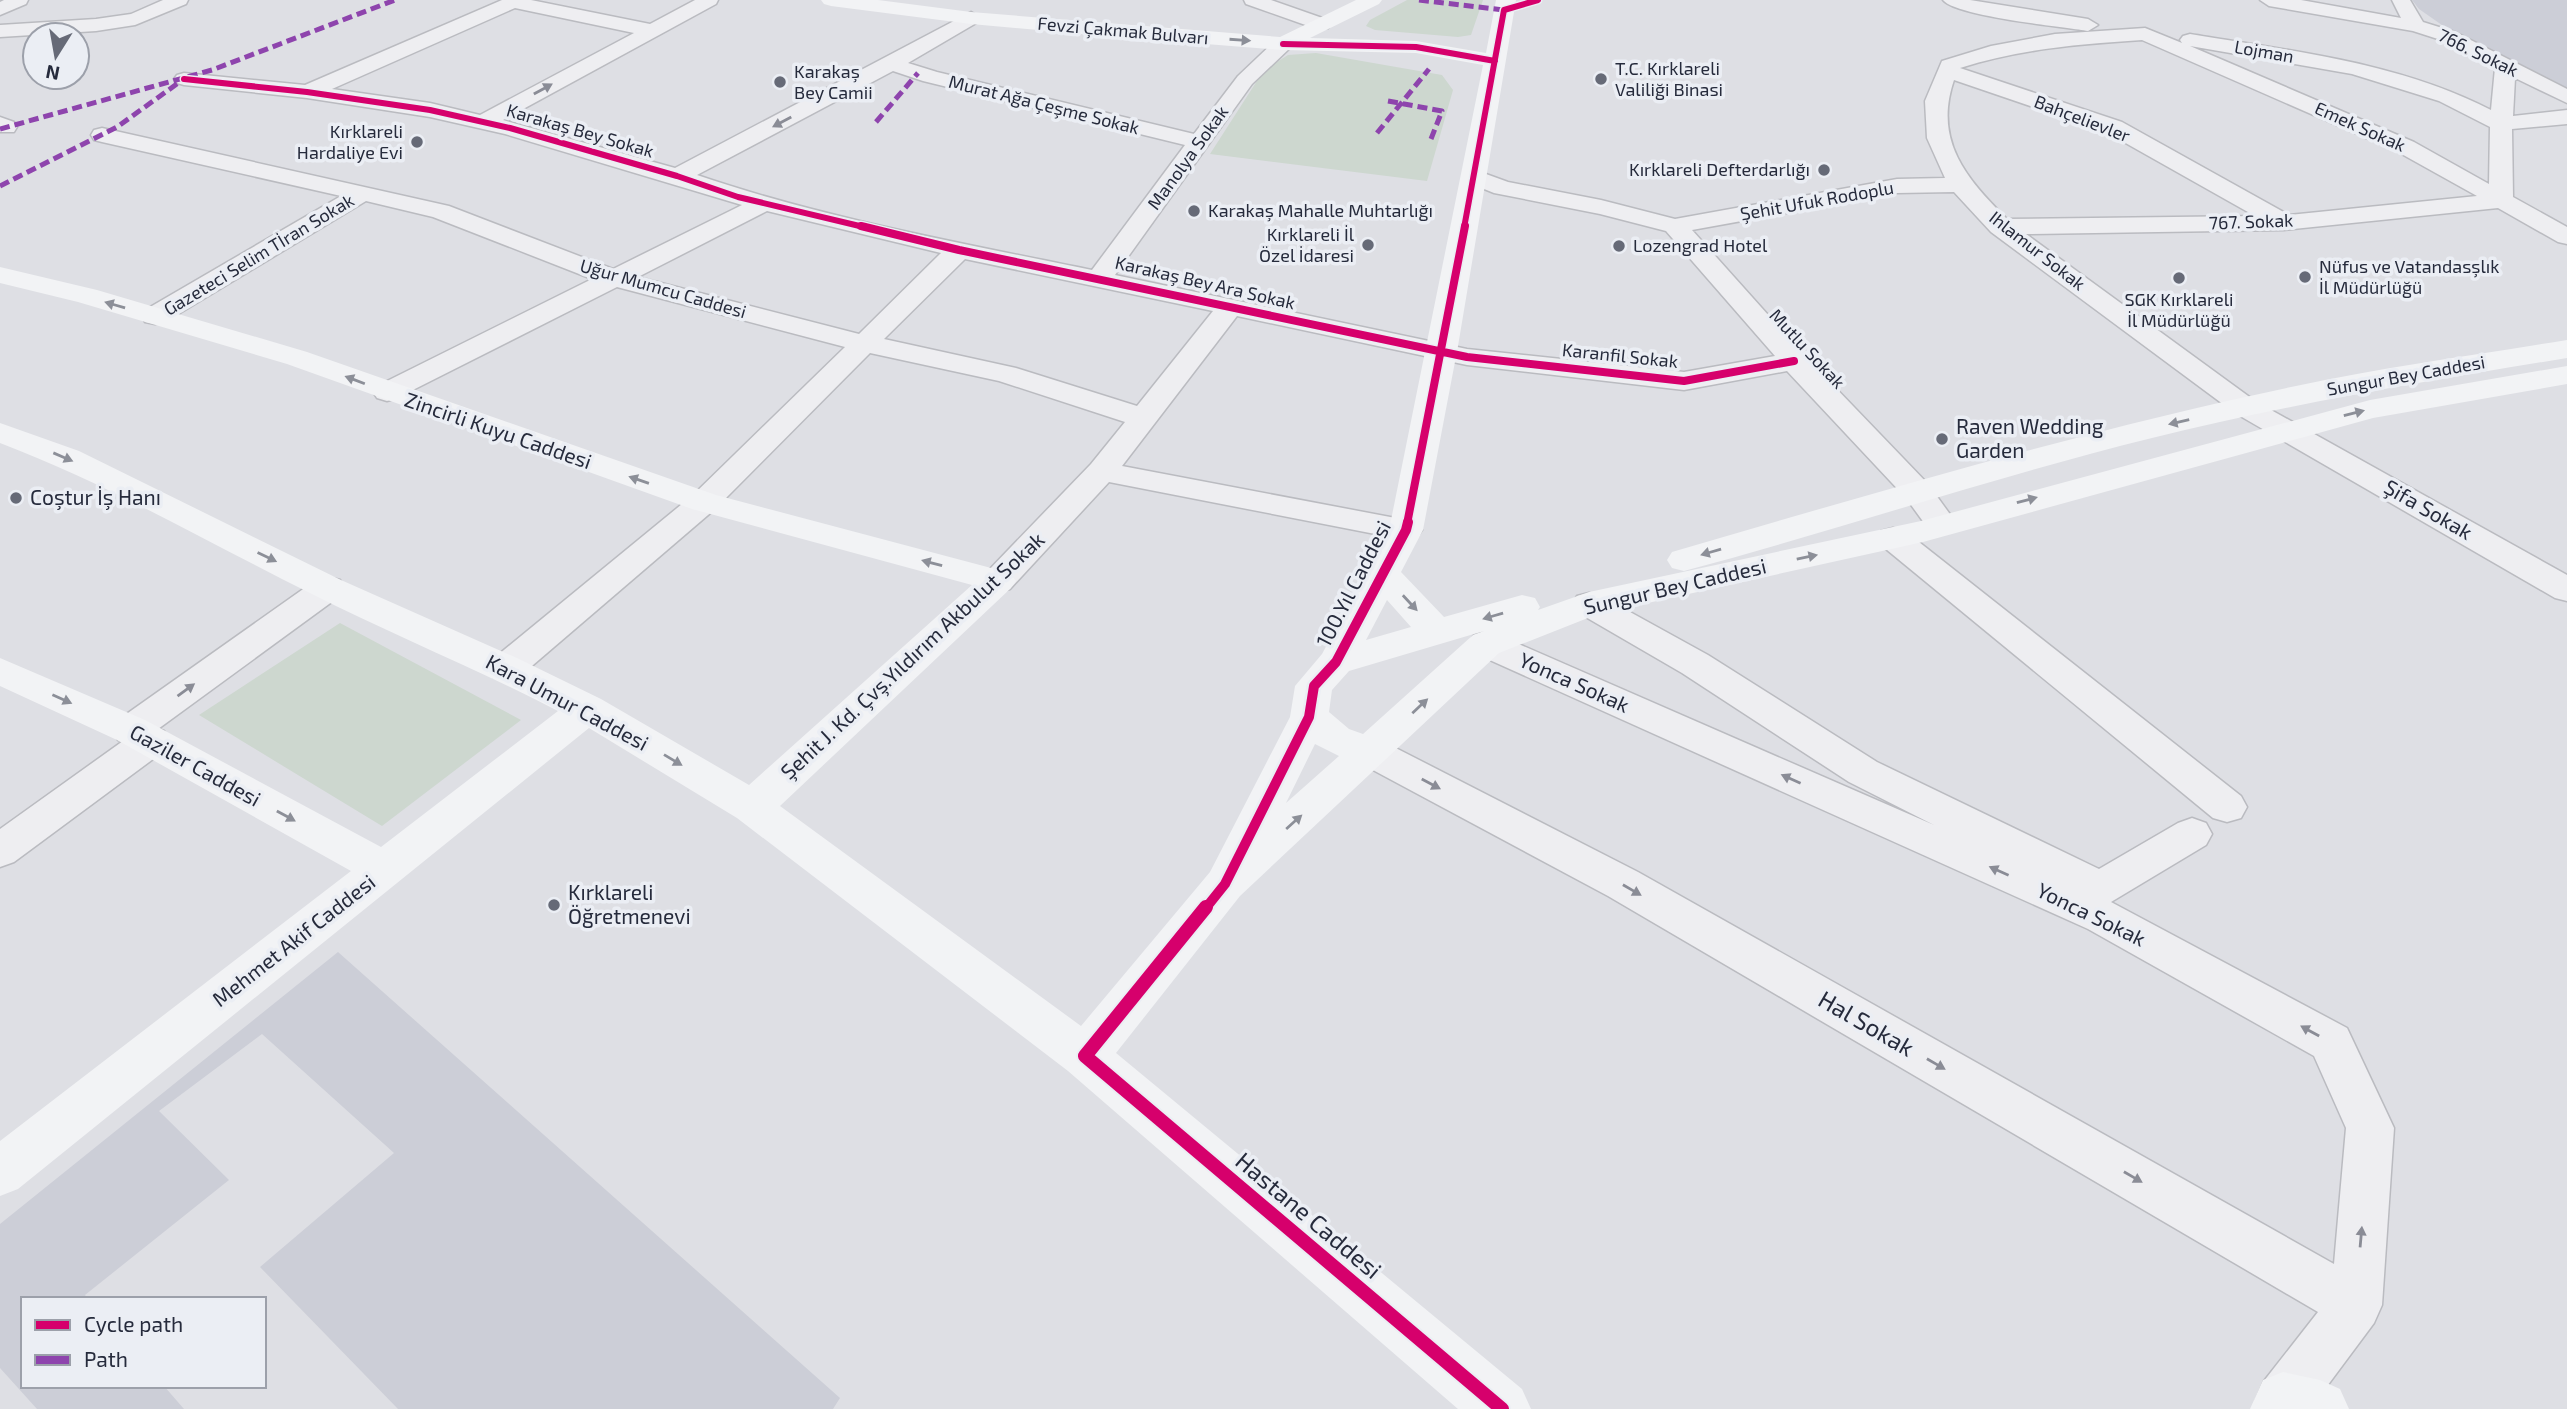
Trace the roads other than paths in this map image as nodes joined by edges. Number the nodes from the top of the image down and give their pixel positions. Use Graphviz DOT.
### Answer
graph roads {
  1 [pos="19,0"];
  2 [pos="179,0"];
  3 [pos="568,0"];
  4 [pos="709,0"];
  5 [pos="837,0"];
  6 [pos="1253,0"];
  7 [pos="1506,0"];
  8 [pos="2003,0"];
  9 [pos="2269,0"];
  10 [pos="2401,0"];
  11 [pos="1960,3"];
  12 [pos="1365,4"];
  13 [pos="0,9"];
  14 [pos="548,9"];
  15 [pos="971,18"];
  16 [pos="1321,24"];
  17 [pos="2416,26"];
  18 [pos="650,30"];
  19 [pos="0,31"];
  20 [pos="2146,34"];
  21 [pos="1283,44"];
  22 [pos="1416,47"];
  23 [pos="1495,61"];
  24 [pos="891,64"];
  25 [pos="2505,66"];
  26 [pos="1947,71"];
  27 [pos="184,79"];
  28 [pos="307,92"];
  29 [pos="2567,97"];
  30 [pos="2567,117"];
  31 [pos="483,122"];
  32 [pos="2501,124"];
  33 [pos="102,135"];
  34 [pos="1199,142"];
  35 [pos="677,176"];
  36 [pos="1475,177"];
  37 [pos="1960,185"];
  38 [pos="363,193"];
  39 [pos="2501,201"];
  40 [pos="765,203"];
  41 [pos="2284,222"];
  42 [pos="1675,226"];
  43 [pos="2000,227"];
  44 [pos="2567,237"];
  45 [pos="959,250"];
  46 [pos="0,275"];
  47 [pos="1100,277"];
  48 [pos="612,278"];
  49 [pos="1230,307"];
  50 [pos="155,316"];
  51 [pos="862,343"];
  52 [pos="1428,349"];
  53 [pos="2567,349"];
  54 [pos="1794,361"];
  55 [pos="2567,375"];
  56 [pos="387,392"];
  57 [pos="2245,407"];
  58 [pos="1144,418"];
  59 [pos="2288,430"];
  60 [pos="0,432"];
  61 [pos="1102,471"];
  62 [pos="1917,491"];
  63 [pos="704,502"];
  64 [pos="1941,524"];
  65 [pos="1406,530"];
  66 [pos="1893,538"];
  67 [pos="1383,574"];
  68 [pos="998,581"];
  69 [pos="328,588"];
  70 [pos="2567,590"];
  71 [pos="1590,604"];
  72 [pos="1437,632"];
  73 [pos="1486,645"];
  74 [pos="1336,662"];
  75 [pos="506,668"];
  76 [pos="0,671"];
  77 [pos="587,709"];
  78 [pos="1309,717"];
  79 [pos="141,736"];
  80 [pos="1371,752"];
  81 [pos="752,807"];
  82 [pos="2227,807"];
  83 [pos="2192,834"];
  84 [pos="0,851"];
  85 [pos="386,870"];
  86 [pos="1225,884"];
  87 [pos="1085,1056"];
  88 [pos="0,1172"];
  89 [pos="2356,1305"];
  90 [pos="2294,1406"];
  91 [pos="1502,1409"];
  1 -- 13 [label="street"];
  2 -- 19 [label="street"];
  3 -- 14 [label="street"];
  4 -- 18 [label="street"];
  5 -- 15 [label="street, Fevzi Çakmak Bulvarı"];
  6 -- 16 [label="street"];
  7 -- 23 [label="street, 100.Yıl Caddesi"];
  8 -- 11 [label="street"];
  9 -- 17 [label="street"];
  10 -- 17 [label="street, 766. Sokak"];
  11 -- 20 [label="street, Lojman"];
  12 -- 16 [label="street"];
  12 -- 22 [label="street, Fevzi Çakmak Bulvarı"];
  14 -- 18 [label="street"];
  14 -- 28 [label="street"];
  15 -- 21 [label="street, Fevzi Çakmak Bulvarı, one-way"];
  15 -- 24 [label="street"];
  16 -- 21 [label="street"];
  17 -- 25 [label="street, 766. Sokak"];
  31 -- 18 [label="street, one-way"];
  20 -- 26 [label="street"];
  20 -- 32 [label="street, Lojman"];
  20 -- 39 [label="street, Emek Sokak"];
  21 -- 22 [label="street, Fevzi Çakmak Bulvarı"];
  21 -- 34 [label="street, Manolya Sokak"];
  22 -- 23 [label="street, Fevzi Çakmak Bulvarı"];
  23 -- 36 [label="street, 100.Yıl Caddesi"];
  24 -- 34 [label="street, Murat Ağa Çeşme Sokak"];
  24 -- 35 [label="street, one-way"];
  25 -- 29 [label="street, 766. Sokak"];
  25 -- 32 [label="street"];
  26 -- 37 [label="street, Ihlamur Sokak"];
  26 -- 41 [label="street, Bahçelievler"];
  27 -- 28 [label="street, Karakaş Bey Sokak"];
  28 -- 31 [label="street, Karakaş Bey Sokak"];
  30 -- 32 [label="street"];
  31 -- 35 [label="street, Karakaş Bey Sokak"];
  32 -- 39 [label="street"];
  33 -- 38 [label="street, Uğur Mumcu Caddesi"];
  34 -- 47 [label="street, Manolya Sokak"];
  35 -- 40 [label="street, Karakaş Bey Sokak"];
  36 -- 42 [label="street"];
  36 -- 52 [label="street, 100.Yıl Caddesi"];
  37 -- 42 [label="street, Şehit Ufuk Rodoplu"];
  37 -- 43 [label="street, Ihlamur Sokak"];
  38 -- 48 [label="street, Uğur Mumcu Caddesi"];
  38 -- 50 [label="street, Gazeteci Selim Tİran Sokak"];
  39 -- 41 [label="street, 767. Sokak"];
  39 -- 44 [label="street, Emek Sokak"];
  40 -- 45 [label="street, Karakaş Bey Sokak"];
  40 -- 48 [label="street"];
  41 -- 43 [label="street, 767. Sokak"];
  42 -- 54 [label="street, Mutlu Sokak"];
  43 -- 57 [label="street, Ihlamur Sokak"];
  45 -- 47 [label="street, Karakaş Bey Ara Sokak"];
  45 -- 51 [label="street"];
  50 -- 46 [label="street, Zincirli Kuyu Caddesi, one-way"];
  47 -- 49 [label="street, Karakaş Bey Ara Sokak"];
  48 -- 51 [label="street, Uğur Mumcu Caddesi"];
  48 -- 56 [label="street"];
  49 -- 52 [label="street, Karakaş Bey Ara Sokak"];
  49 -- 58 [label="street, Şehit J. Kd. Çvş.Yıldırım Akbulut Sokak"];
  56 -- 50 [label="street, Zincirli Kuyu Caddesi, one-way"];
  51 -- 58 [label="street, Uğur Mumcu Caddesi"];
  51 -- 63 [label="street"];
  52 -- 54 [label="street, Karanfil Sokak"];
  52 -- 65 [label="street, 100.Yıl Caddesi"];
  53 -- 57 [label="street, Sungur Bey Caddesi"];
  54 -- 62 [label="street, Mutlu Sokak"];
  59 -- 55 [label="street, Sungur Bey Caddesi, one-way"];
  63 -- 56 [label="street, Zincirli Kuyu Caddesi, one-way"];
  57 -- 59 [label="street"];
  57 -- 62 [label="street, Sungur Bey Caddesi, one-way"];
  58 -- 61 [label="street, Şehit J. Kd. Çvş.Yıldırım Akbulut Sokak"];
  64 -- 59 [label="street, Sungur Bey Caddesi, one-way"];
  59 -- 70 [label="street, Şifa Sokak"];
  60 -- 69 [label="street, Kara Umur Caddesi, one-way"];
  61 -- 65 [label="street"];
  61 -- 68 [label="street, Şehit J. Kd. Çvş.Yıldırım Akbulut Sokak"];
  62 -- 64 [label="street"];
  62 -- 72 [label="street, Sungur Bey Caddesi, one-way"];
  68 -- 63 [label="street, Zincirli Kuyu Caddesi, one-way"];
  63 -- 75 [label="street"];
  64 -- 66 [label="street, Sungur Bey Caddesi"];
  65 -- 67 [label="street, 100.Yıl Caddesi"];
  71 -- 66 [label="street, Sungur Bey Caddesi, one-way"];
  66 -- 82 [label="street"];
  67 -- 72 [label="street, 100.Yıl Caddesi, one-way"];
  67 -- 74 [label="street, 100.Yıl Caddesi"];
  68 -- 81 [label="street, Şehit J. Kd. Çvş.Yıldırım Akbulut Sokak"];
  69 -- 75 [label="street, Kara Umur Caddesi"];
  79 -- 69 [label="street, one-way"];
  71 -- 73 [label="street, Sungur Bey Caddesi"];
  71 -- 83 [label="street"];
  72 -- 74 [label="street, Sungur Bey Caddesi"];
  80 -- 73 [label="street, Sungur Bey Caddesi, one-way"];
  89 -- 73 [label="street, Yonca Sokak, one-way"];
  74 -- 78 [label="street, 100.Yıl Caddesi"];
  75 -- 77 [label="street, Kara Umur Caddesi"];
  76 -- 79 [label="street, Gaziler Caddesi, one-way"];
  77 -- 81 [label="street, Kara Umur Caddesi, one-way"];
  77 -- 85 [label="street, Mehmet Akif Caddesi"];
  78 -- 80 [label="street"];
  78 -- 86 [label="street, 100.Yıl Caddesi"];
  79 -- 84 [label="street"];
  79 -- 85 [label="street, Gaziler Caddesi, one-way"];
  86 -- 80 [label="street, 100.Yıl Caddesi, one-way"];
  80 -- 89 [label="street, Hal Sokak, one-way"];
  81 -- 87 [label="street, Kara Umur Caddesi"];
  85 -- 88 [label="street, Mehmet Akif Caddesi"];
  86 -- 87 [label="street, 100.Yıl Caddesi"];
  87 -- 91 [label="street, Hastane Caddesi"];
  89 -- 90 [label="street"];
}
